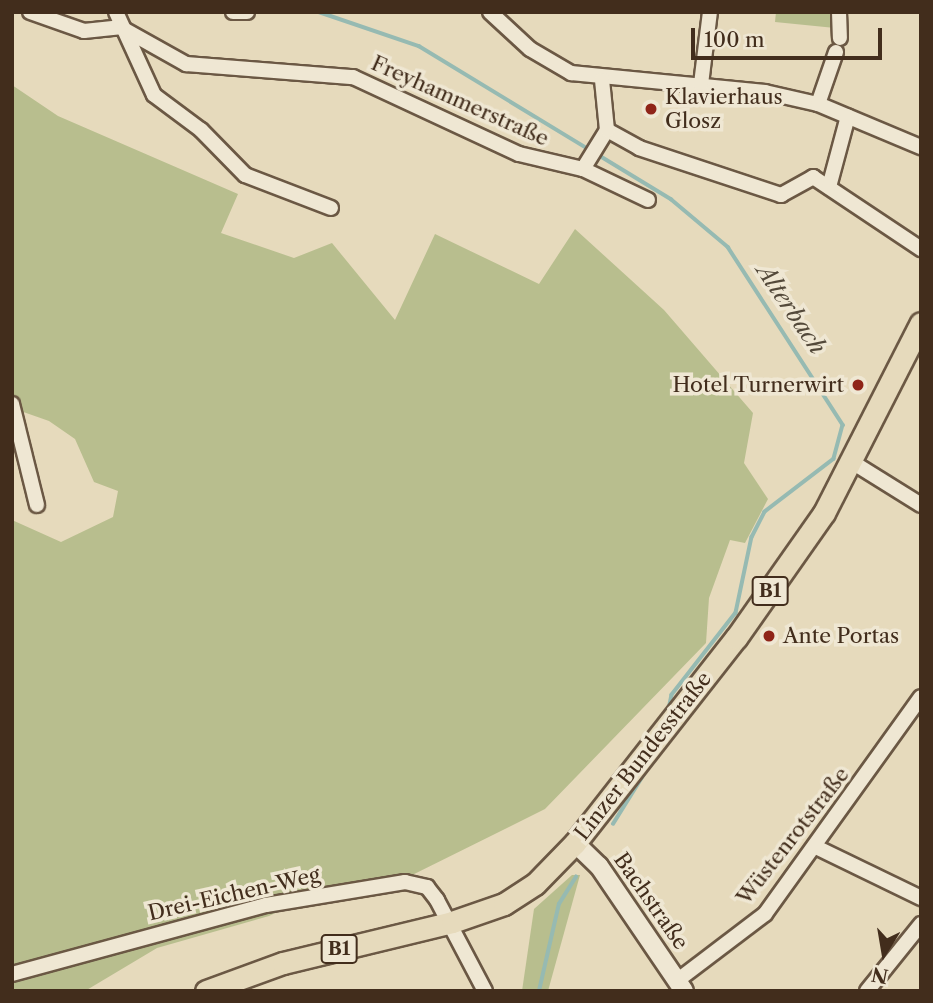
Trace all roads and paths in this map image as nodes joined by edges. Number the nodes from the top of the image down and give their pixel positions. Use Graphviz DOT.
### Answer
graph roads {
  1 [pos="30,12"];
  2 [pos="116,12"];
  3 [pos="233,12"];
  4 [pos="247,12"];
  5 [pos="490,12"];
  6 [pos="710,12"];
  7 [pos="839,12"];
  8 [pos="120,27"];
  9 [pos="603,80"];
  10 [pos="702,84"];
  11 [pos="818,104"];
  12 [pos="848,116"];
  13 [pos="607,131"];
  14 [pos="921,147"];
  15 [pos="587,164"];
  16 [pos="829,187"];
  17 [pos="648,200"];
  18 [pos="331,208"];
  19 [pos="921,249"];
  20 [pos="921,323"];
  21 [pos="12,404"];
  22 [pos="852,462"];
  23 [pos="37,505"];
  24 [pos="921,505"];
  25 [pos="921,697"];
  26 [pos="575,843"];
  27 [pos="816,847"];
  28 [pos="921,898"];
  29 [pos="452,922"];
  30 [pos="921,924"];
  31 [pos="12,974"];
  32 [pos="246,983"];
  33 [pos="681,985"];
  34 [pos="206,991"];
  35 [pos="485,991"];
  36 [pos="867,991"];
  1 -- 8 [label="street"];
  2 -- 8 [label="street"];
  3 -- 4 [label="street"];
  5 -- 9 [label="street"];
  6 -- 10 [label="street"];
  7 -- 11 [label="street"];
  8 -- 15 [label="street, Freyhammerstraße"];
  8 -- 18 [label="street"];
  9 -- 10 [label="street"];
  9 -- 13 [label="street"];
  10 -- 11 [label="street"];
  11 -- 12 [label="street"];
  12 -- 14 [label="street"];
  12 -- 16 [label="street"];
  13 -- 15 [label="street"];
  13 -- 16 [label="street"];
  15 -- 17 [label="street, Freyhammerstraße"];
  16 -- 19 [label="street"];
  20 -- 22 [label="main road, Linzer Bundesstraße / B1"];
  21 -- 23 [label="street"];
  22 -- 24 [label="street"];
  22 -- 26 [label="main road, Linzer Bundesstraße / B1"];
  25 -- 27 [label="street, Wüstenrotstraße"];
  26 -- 29 [label="main road, Linzer Bundesstraße / B1"];
  26 -- 33 [label="street, Bachstraße"];
  27 -- 28 [label="street"];
  27 -- 33 [label="street, Wüstenrotstraße"];
  29 -- 31 [label="street, Drei-Eichen-Weg"];
  29 -- 32 [label="main road, Linzer Bundesstraße / B1"];
  29 -- 35 [label="street"];
  30 -- 36 [label="street"];
  32 -- 34 [label="main road, Linzer Bundesstraße / B1"];
}
